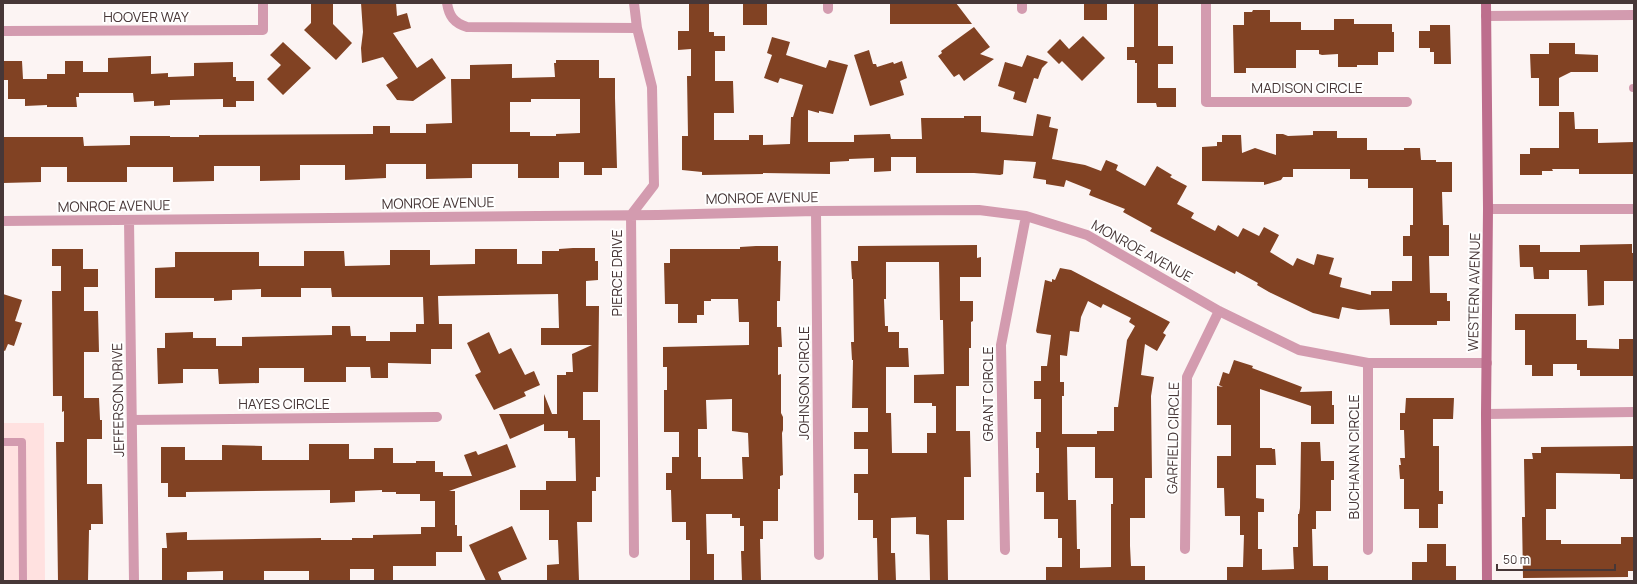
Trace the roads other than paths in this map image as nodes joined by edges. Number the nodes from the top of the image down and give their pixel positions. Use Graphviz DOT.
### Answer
graph roads {
  1 [pos="263,3"];
  2 [pos="447,3"];
  3 [pos="634,3"];
  4 [pos="1206,3"];
  5 [pos="1486,3"];
  6 [pos="1634,15"];
  7 [pos="1486,16"];
  8 [pos="637,28"];
  9 [pos="3,31"];
  10 [pos="1407,102"];
  11 [pos="1488,209"];
  12 [pos="1634,209"];
  13 [pos="816,211"];
  14 [pos="631,215"];
  15 [pos="1026,216"];
  16 [pos="129,220"];
  17 [pos="3,221"];
  18 [pos="1218,311"];
  19 [pos="1368,364"];
  20 [pos="1487,364"];
  21 [pos="1634,412"];
  22 [pos="1486,414"];
  23 [pos="437,417"];
  24 [pos="132,420"];
  25 [pos="3,442"];
  26 [pos="1185,549"];
  27 [pos="1005,550"];
  28 [pos="1368,550"];
  29 [pos="634,553"];
  30 [pos="819,555"];
  31 [pos="23,581"];
  32 [pos="134,581"];
  33 [pos="1487,581"];
  1 -- 9 [label="street, HOOVER WAY"];
  2 -- 8 [label="street"];
  3 -- 8 [label="street, PIERCE DRIVE"];
  4 -- 10 [label="street, MADISON CIRCLE"];
  5 -- 7 [label="main road, WESTERN AVENUE"];
  6 -- 7 [label="street"];
  7 -- 11 [label="main road, WESTERN AVENUE"];
  8 -- 14 [label="street, PIERCE DRIVE"];
  11 -- 12 [label="street"];
  11 -- 20 [label="main road, WESTERN AVENUE"];
  13 -- 14 [label="street, MONROE AVENUE"];
  13 -- 15 [label="street, MONROE AVENUE"];
  13 -- 30 [label="street, JOHNSON CIRCLE"];
  14 -- 16 [label="street, MONROE AVENUE"];
  14 -- 29 [label="street, PIERCE DRIVE"];
  15 -- 18 [label="street, MONROE AVENUE"];
  15 -- 27 [label="street, GRANT CIRCLE"];
  16 -- 17 [label="street, MONROE AVENUE"];
  16 -- 24 [label="street, JEFFERSON DRIVE"];
  18 -- 19 [label="street, MONROE AVENUE"];
  18 -- 26 [label="street, GARFIELD CIRCLE"];
  19 -- 20 [label="street, MONROE AVENUE"];
  19 -- 28 [label="street, BUCHANAN CIRCLE"];
  20 -- 22 [label="main road, WESTERN AVENUE"];
  21 -- 22 [label="street"];
  22 -- 33 [label="main road, WESTERN AVENUE"];
  23 -- 24 [label="street, HAYES CIRCLE"];
  24 -- 32 [label="street, JEFFERSON DRIVE"];
  25 -- 31 [label="lane"];
}
